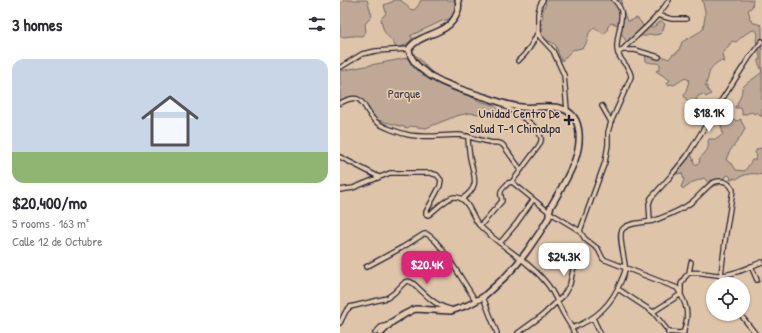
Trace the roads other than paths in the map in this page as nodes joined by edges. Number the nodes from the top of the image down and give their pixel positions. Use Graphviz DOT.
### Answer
graph roads {
  1 [pos="458,0"];
  2 [pos="543,0"];
  3 [pos="614,0"];
  4 [pos="669,0"];
  5 [pos="657,15"];
  6 [pos="686,19"];
  7 [pos="538,32"];
  8 [pos="762,41"];
  9 [pos="409,49"];
  10 [pos="621,50"];
  11 [pos="618,54"];
  12 [pos="659,57"];
  13 [pos="518,61"];
  14 [pos="341,67"];
  15 [pos="499,102"];
  16 [pos="340,103"];
  17 [pos="602,106"];
  18 [pos="567,110"];
  19 [pos="610,122"];
  20 [pos="468,136"];
  21 [pos="340,157"];
  22 [pos="521,170"];
  23 [pos="379,177"];
  24 [pos="512,182"];
  25 [pos="340,190"];
  26 [pos="462,200"];
  27 [pos="533,200"];
  28 [pos="549,212"];
  29 [pos="650,221"];
  30 [pos="480,226"];
  31 [pos="580,230"];
  32 [pos="500,243"];
  33 [pos="521,259"];
  34 [pos="578,259"];
  35 [pos="691,262"];
  36 [pos="762,262"];
  37 [pos="366,266"];
  38 [pos="750,266"];
  39 [pos="625,268"];
  40 [pos="689,273"];
  41 [pos="721,275"];
  42 [pos="757,280"];
  43 [pos="618,289"];
  44 [pos="681,294"];
  45 [pos="483,297"];
  46 [pos="476,301"];
  47 [pos="558,302"];
  48 [pos="455,310"];
  49 [pos="653,312"];
  50 [pos="593,318"];
  51 [pos="746,321"];
  52 [pos="340,323"];
  53 [pos="388,325"];
  54 [pos="572,328"];
  55 [pos="683,332"];
  56 [pos="375,333"];
  57 [pos="381,333"];
  58 [pos="497,333"];
  59 [pos="518,333"];
  60 [pos="574,333"];
  61 [pos="600,333"];
  62 [pos="669,333"];
  63 [pos="755,333"];
  1 -- 9 [label="main road"];
  2 -- 7 [label="street"];
  3 -- 11 [label="street"];
  4 -- 5 [label="street"];
  5 -- 6 [label="street"];
  5 -- 10 [label="street"];
  7 -- 13 [label="street"];
  7 -- 18 [label="street"];
  8 -- 29 [label="street"];
  9 -- 14 [label="street"];
  9 -- 15 [label="main road"];
  10 -- 11 [label="street"];
  10 -- 12 [label="street"];
  11 -- 19 [label="street"];
  15 -- 18 [label="main road"];
  15 -- 22 [label="street"];
  16 -- 20 [label="street"];
  17 -- 19 [label="street"];
  18 -- 28 [label="main road"];
  19 -- 31 [label="street"];
  20 -- 22 [label="street"];
  20 -- 26 [label="street"];
  21 -- 23 [label="street"];
  22 -- 24 [label="street"];
  23 -- 25 [label="street"];
  23 -- 26 [label="street"];
  24 -- 27 [label="street"];
  24 -- 30 [label="street"];
  26 -- 30 [label="street"];
  27 -- 28 [label="street"];
  27 -- 32 [label="street"];
  28 -- 31 [label="street"];
  28 -- 33 [label="main road"];
  29 -- 39 [label="street"];
  29 -- 41 [label="street"];
  30 -- 32 [label="street"];
  31 -- 39 [label="street"];
  32 -- 33 [label="street"];
  33 -- 45 [label="main road"];
  33 -- 47 [label="street"];
  34 -- 47 [label="street"];
  35 -- 40 [label="street"];
  36 -- 38 [label="street"];
  37 -- 46 [label="street"];
  38 -- 41 [label="street"];
  38 -- 42 [label="street"];
  39 -- 43 [label="street"];
  39 -- 44 [label="street"];
  40 -- 41 [label="street"];
  40 -- 44 [label="street"];
  43 -- 49 [label="street"];
  43 -- 50 [label="street"];
  44 -- 49 [label="street"];
  44 -- 55 [label="street"];
  45 -- 46 [label="main road"];
  45 -- 58 [label="street"];
  46 -- 48 [label="main road"];
  47 -- 54 [label="street"];
  47 -- 59 [label="street"];
  48 -- 52 [label="street"];
  48 -- 53 [label="main road"];
  49 -- 62 [label="street"];
  50 -- 54 [label="street"];
  50 -- 61 [label="street"];
  51 -- 63 [label="street"];
  53 -- 56 [label="street"];
  53 -- 57 [label="main road"];
  54 -- 60 [label="street"];
  55 -- 62 [label="street"];
}
